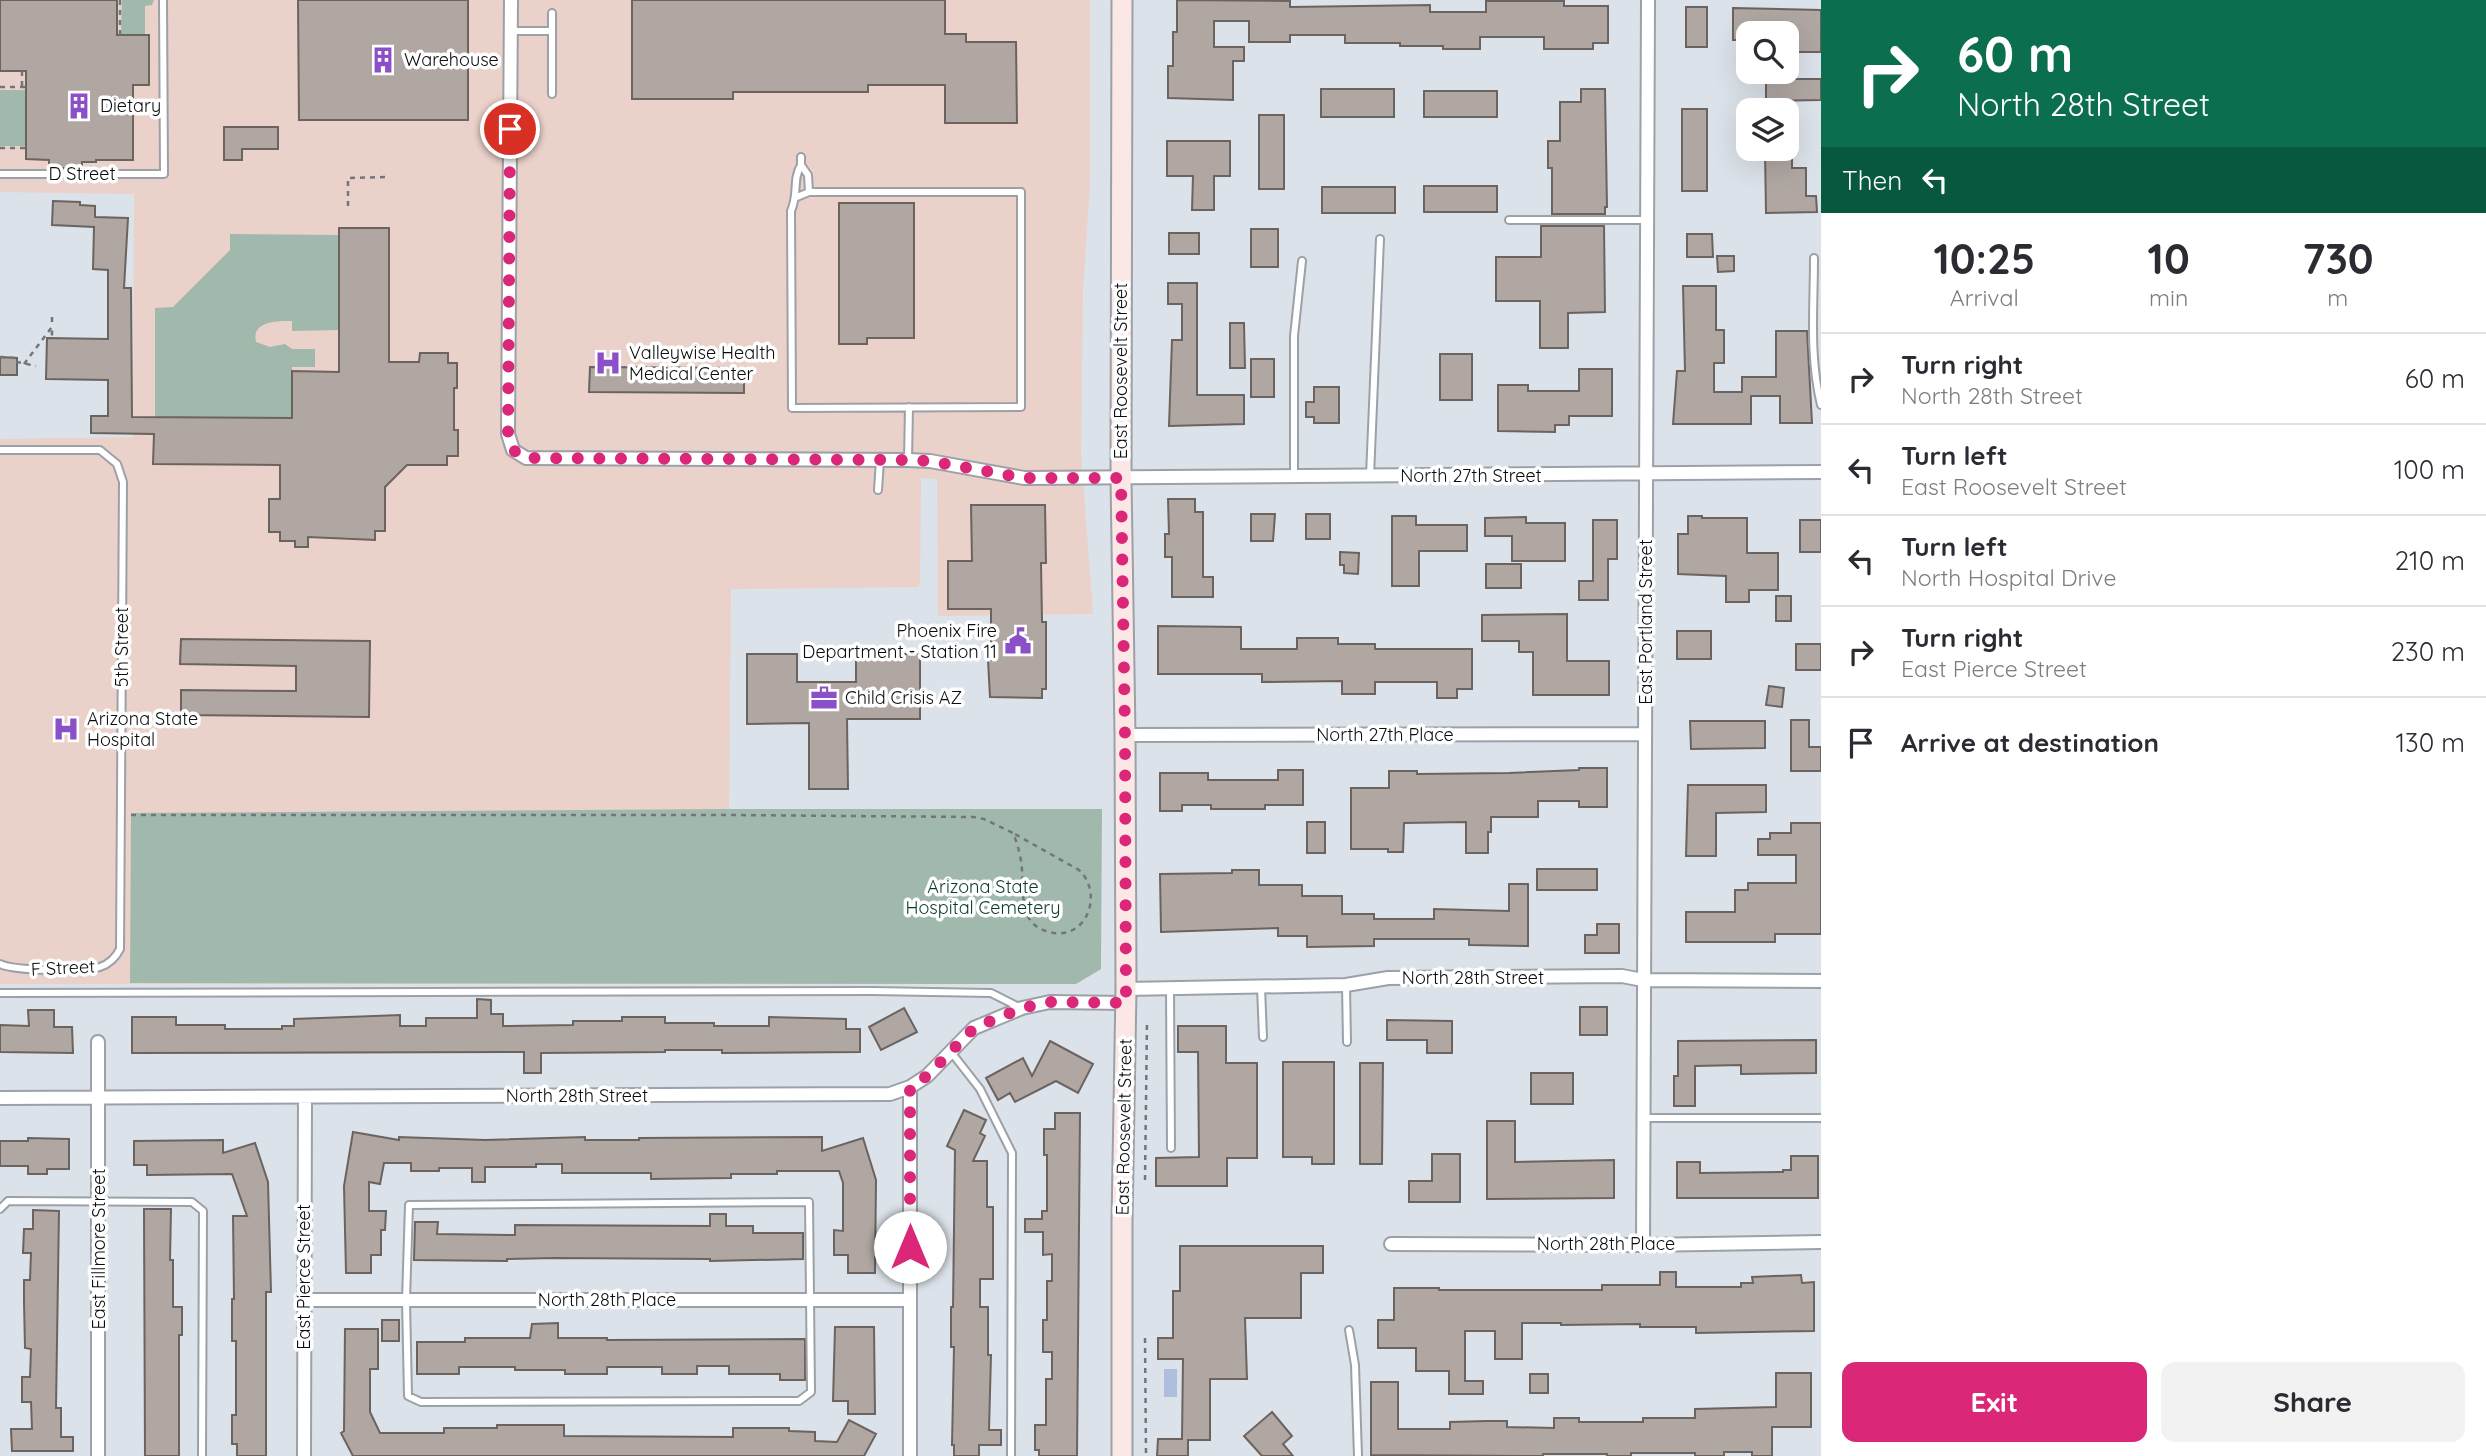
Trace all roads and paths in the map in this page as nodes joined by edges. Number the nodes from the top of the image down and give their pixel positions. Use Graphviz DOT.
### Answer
graph roads {
  1 [pos="120,0"];
  2 [pos="163,0"];
  3 [pos="511,0"];
  4 [pos="1122,0"];
  5 [pos="1648,0"];
  6 [pos="552,13"];
  7 [pos="511,31"];
  8 [pos="552,31"];
  9 [pos="120,35"];
  10 [pos="22,71"];
  11 [pos="0,87"];
  12 [pos="552,94"];
  13 [pos="0,148"];
  14 [pos="26,148"];
  15 [pos="0,174"];
  16 [pos="390,177"];
  17 [pos="809,192"];
  18 [pos="797,197"];
  19 [pos="348,205"];
  20 [pos="1509,220"];
  21 [pos="1647,220"];
  22 [pos="1380,239"];
  23 [pos="1814,258"];
  24 [pos="1302,261"];
  25 [pos="52,317"];
  26 [pos="52,327"];
  27 [pos="52,338"];
  28 [pos="0,357"];
  29 [pos="24,363"];
  30 [pos="36,366"];
  31 [pos="1821,405"];
  32 [pos="909,407"];
  33 [pos="0,450"];
  34 [pos="880,460"];
  35 [pos="908,460"];
  36 [pos="1821,472"];
  37 [pos="1646,475"];
  38 [pos="1294,476"];
  39 [pos="1370,476"];
  40 [pos="1121,478"];
  41 [pos="878,490"];
  42 [pos="1646,734"];
  43 [pos="1125,735"];
  44 [pos="121,815"];
  45 [pos="1013,833"];
  46 [pos="120,949"];
  47 [pos="0,964"];
  48 [pos="1643,979"];
  49 [pos="1821,981"];
  50 [pos="1346,985"];
  51 [pos="1261,987"];
  52 [pos="1170,988"];
  53 [pos="0,993"];
  54 [pos="1126,996"];
  55 [pos="1022,1008"];
  56 [pos="1147,1022"];
  57 [pos="1263,1037"];
  58 [pos="98,1042"];
  59 [pos="1347,1042"];
  60 [pos="951,1052"];
  61 [pos="910,1087"];
  62 [pos="305,1097"];
  63 [pos="0,1098"];
  64 [pos="99,1098"];
  65 [pos="1643,1118"];
  66 [pos="1821,1118"];
  67 [pos="1171,1147"];
  68 [pos="1145,1180"];
  69 [pos="99,1201"];
  70 [pos="0,1209"];
  71 [pos="1821,1242"];
  72 [pos="1391,1244"];
  73 [pos="1643,1245"];
  74 [pos="304,1300"];
  75 [pos="406,1300"];
  76 [pos="812,1300"];
  77 [pos="910,1300"];
  78 [pos="1349,1330"];
  79 [pos="1145,1338"];
  80 [pos="98,1456"];
  81 [pos="202,1456"];
  82 [pos="304,1456"];
  83 [pos="910,1456"];
  84 [pos="1011,1456"];
  85 [pos="1122,1456"];
  86 [pos="1146,1456"];
  87 [pos="1357,1456"];
  1 -- 9 [label="path"];
  2 -- 15 [label="lane, D Street"];
  3 -- 7 [label="street"];
  4 -- 40 [label="street, East Roosevelt Street"];
  5 -- 21 [label="street, East Portland Street"];
  6 -- 8 [label="lane"];
  7 -- 8 [label="lane"];
  7 -- 34 [label="street, North 27th Street"];
  8 -- 12 [label="lane"];
  10 -- 11 [label="path"];
  13 -- 14 [label="path"];
  16 -- 19 [label="path"];
  17 -- 18 [label="lane"];
  17 -- 18 [label="lane"];
  17 -- 32 [label="lane"];
  18 -- 32 [label="lane"];
  20 -- 21 [label="lane"];
  21 -- 37 [label="street, East Portland Street"];
  22 -- 39 [label="lane"];
  23 -- 31 [label="lane"];
  24 -- 38 [label="lane"];
  25 -- 26 [label="path"];
  26 -- 27 [label="path"];
  26 -- 29 [label="path"];
  28 -- 29 [label="path"];
  29 -- 30 [label="path"];
  32 -- 35 [label="lane"];
  33 -- 44 [label="lane, 5th Street"];
  34 -- 35 [label="street, North 27th Street"];
  34 -- 41 [label="lane"];
  35 -- 40 [label="street, North 27th Street"];
  36 -- 37 [label="street, North 27th Street"];
  37 -- 39 [label="street, North 27th Street"];
  37 -- 42 [label="street, East Portland Street"];
  38 -- 39 [label="street, North 27th Street"];
  38 -- 40 [label="street, North 27th Street"];
  40 -- 43 [label="street, East Roosevelt Street"];
  42 -- 43 [label="street, North 27th Place"];
  42 -- 48 [label="street, East Portland Street"];
  43 -- 54 [label="street, East Roosevelt Street"];
  44 -- 45 [label="path"];
  44 -- 46 [label="lane, 5th Street"];
  45 -- 45 [label="path"];
  46 -- 47 [label="lane, F Street"];
  48 -- 49 [label="street, North 28th Street"];
  48 -- 50 [label="street, North 28th Street"];
  48 -- 65 [label="street, East Portland Street"];
  50 -- 51 [label="street, North 28th Street"];
  50 -- 59 [label="lane"];
  51 -- 52 [label="street, North 28th Street"];
  51 -- 57 [label="lane"];
  52 -- 54 [label="street, North 28th Street"];
  52 -- 67 [label="lane"];
  53 -- 55 [label="lane"];
  54 -- 55 [label="street, North 28th Street"];
  54 -- 85 [label="street, East Roosevelt Street"];
  55 -- 60 [label="street, North 28th Street"];
  56 -- 68 [label="path"];
  58 -- 64 [label="street, East Fillmore Street"];
  60 -- 61 [label="street, North 28th Street"];
  60 -- 84 [label="lane"];
  61 -- 62 [label="street, North 28th Street"];
  61 -- 77 [label="street"];
  62 -- 64 [label="street, North 28th Street"];
  62 -- 74 [label="street, East Pierce Street"];
  63 -- 64 [label="street, North 28th Street"];
  64 -- 69 [label="street, East Fillmore Street"];
  65 -- 66 [label="lane"];
  65 -- 73 [label="street, East Portland Street"];
  69 -- 70 [label="lane"];
  69 -- 80 [label="street, East Fillmore Street"];
  69 -- 81 [label="lane"];
  71 -- 73 [label="street, North 28th Place"];
  72 -- 73 [label="street, North 28th Place"];
  74 -- 75 [label="street, North 28th Place"];
  74 -- 82 [label="street, East Pierce Street"];
  75 -- 76 [label="street, North 28th Place"];
  75 -- 76 [label="lane"];
  75 -- 76 [label="lane"];
  76 -- 77 [label="street, North 28th Place"];
  77 -- 83 [label="street"];
  78 -- 87 [label="lane"];
  79 -- 86 [label="path"];
}
